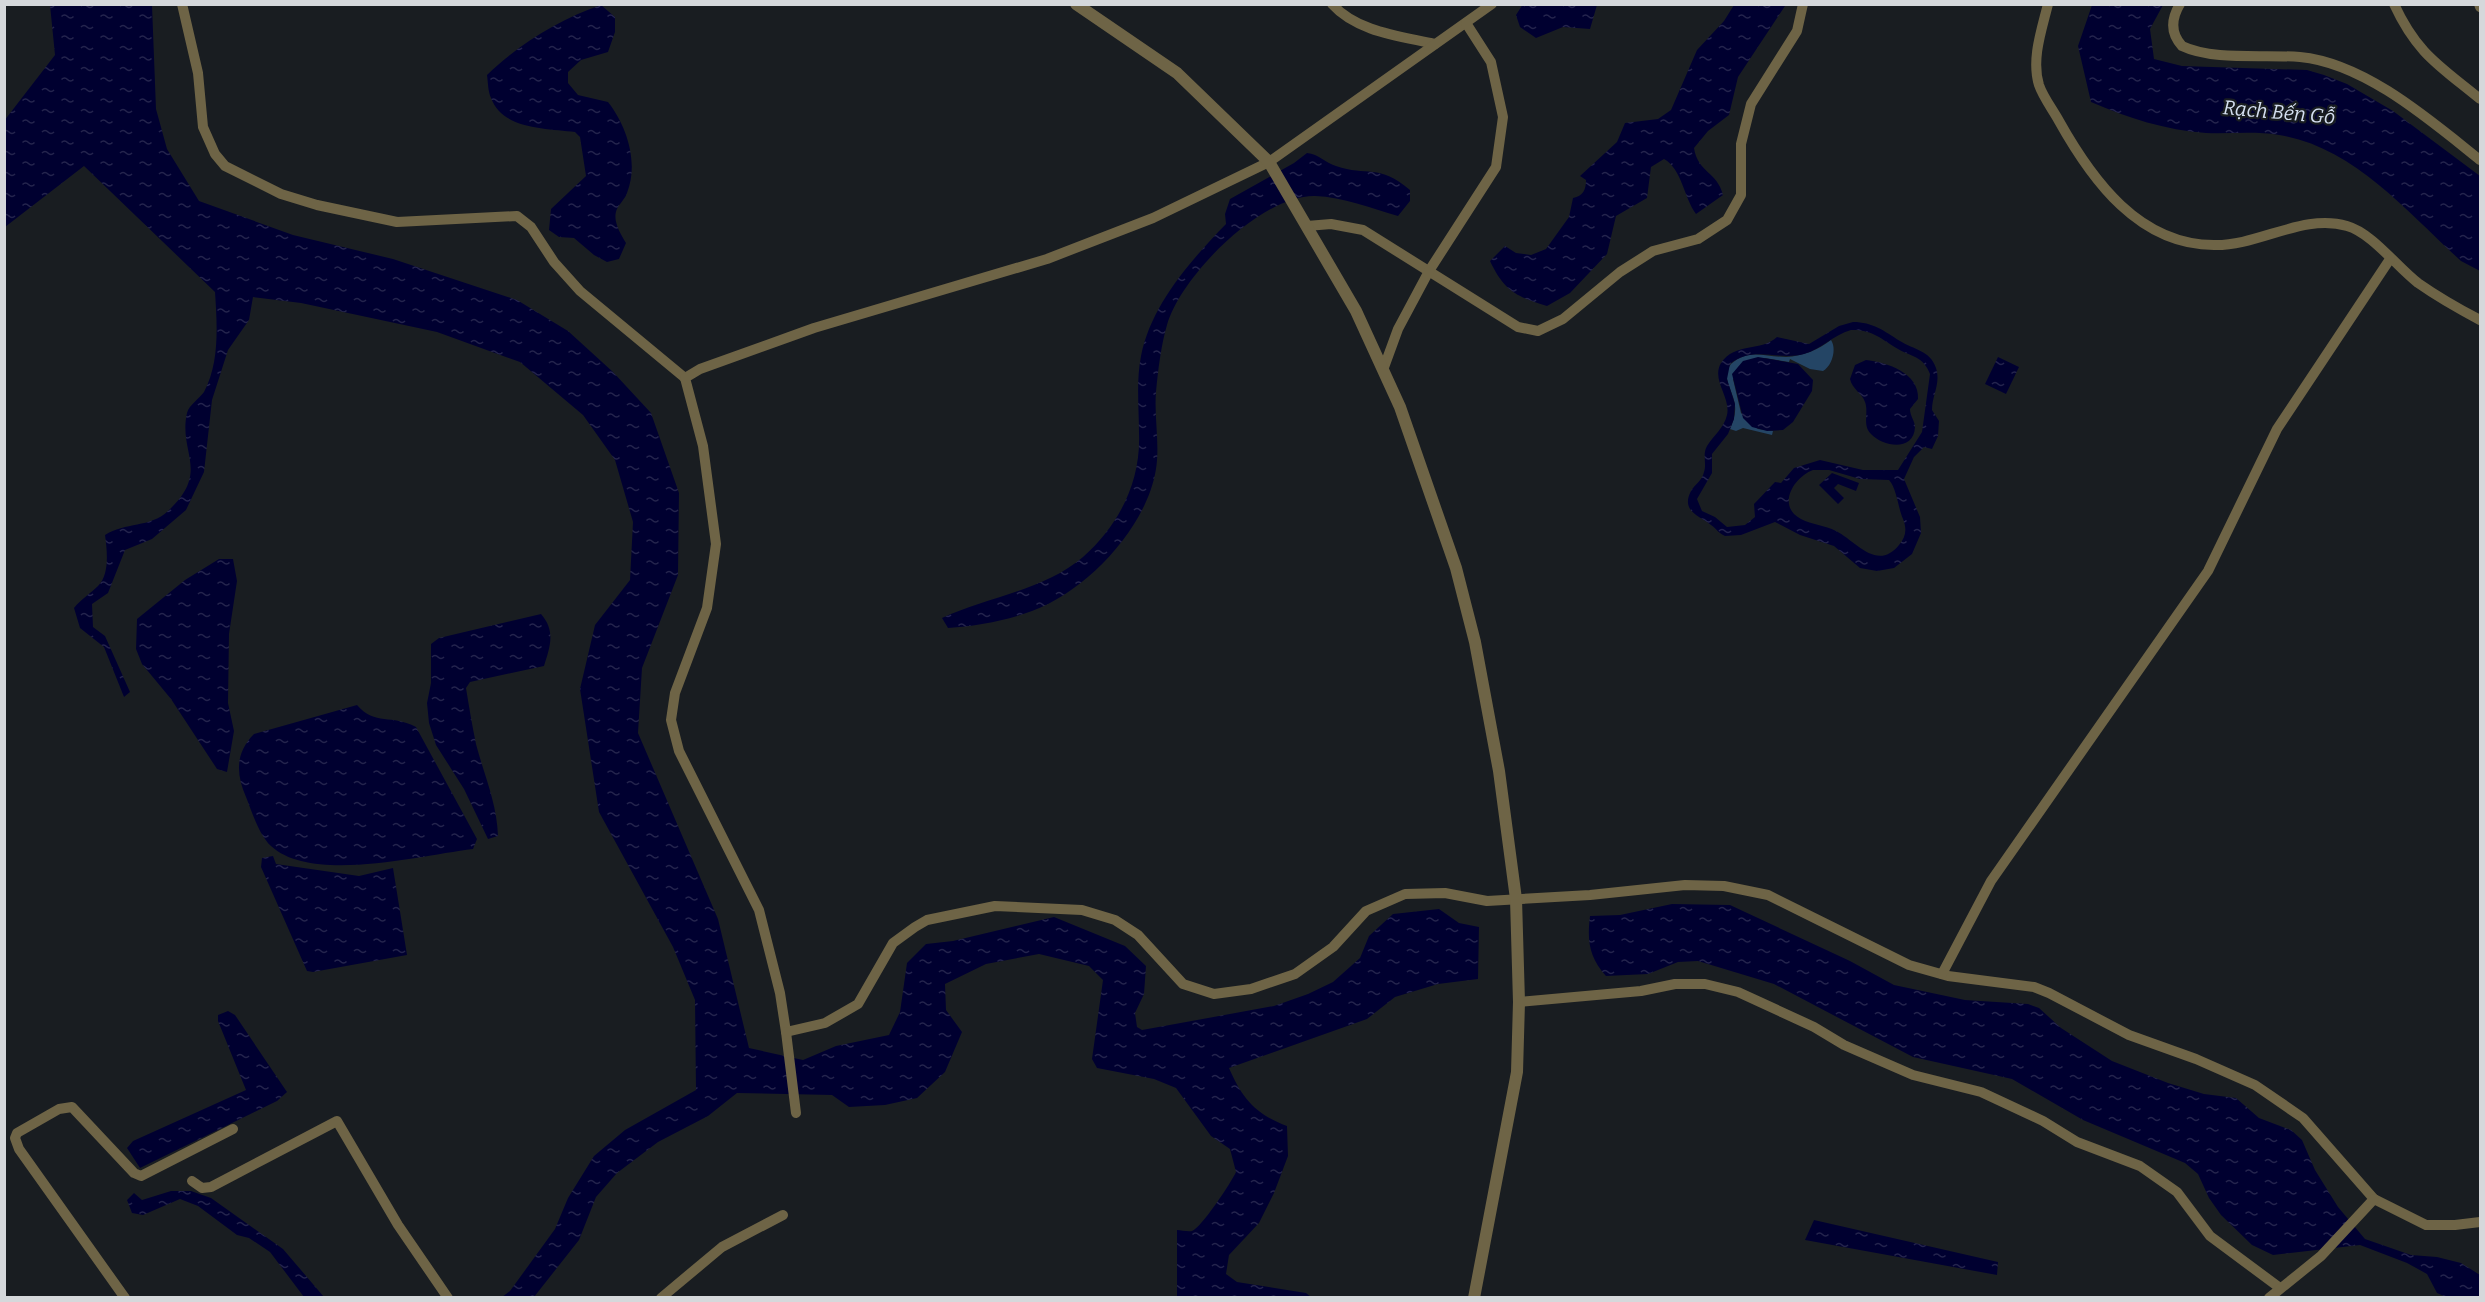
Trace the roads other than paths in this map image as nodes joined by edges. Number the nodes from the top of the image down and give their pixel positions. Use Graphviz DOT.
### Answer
graph roads {
  1 [pos="182,4"];
  2 [pos="1076,4"];
  3 [pos="1332,4"];
  4 [pos="1492,4"];
  5 [pos="1803,4"];
  6 [pos="2048,4"];
  7 [pos="2180,4"];
  8 [pos="2394,4"];
  9 [pos="1466,23"];
  10 [pos="1435,44"];
  11 [pos="2481,99"];
  12 [pos="2481,160"];
  13 [pos="1269,162"];
  14 [pos="1307,226"];
  15 [pos="2390,259"];
  16 [pos="1429,271"];
  17 [pos="2481,320"];
  18 [pos="1383,370"];
  19 [pos="686,378"];
  20 [pos="1516,899"];
  21 [pos="1942,974"];
  22 [pos="1519,1002"];
  23 [pos="786,1032"];
  24 [pos="796,1113"];
  25 [pos="233,1130"];
  26 [pos="192,1181"];
  27 [pos="2374,1199"];
  28 [pos="783,1215"];
  29 [pos="2481,1222"];
  30 [pos="2280,1288"];
  31 [pos="125,1298"];
  32 [pos="448,1298"];
  33 [pos="661,1298"];
  34 [pos="1474,1298"];
  35 [pos="2269,1298"];
  1 -- 19 [label="street"];
  2 -- 13 [label="street"];
  3 -- 10 [label="street"];
  4 -- 9 [label="street"];
  5 -- 16 [label="street"];
  6 -- 15 [label="street"];
  7 -- 12 [label="street"];
  8 -- 11 [label="street"];
  9 -- 10 [label="street"];
  9 -- 16 [label="street"];
  10 -- 13 [label="street"];
  13 -- 14 [label="street"];
  13 -- 19 [label="street"];
  14 -- 16 [label="street"];
  14 -- 18 [label="street"];
  15 -- 17 [label="street"];
  15 -- 21 [label="street"];
  16 -- 18 [label="street"];
  18 -- 20 [label="street"];
  19 -- 23 [label="street"];
  20 -- 21 [label="street"];
  20 -- 22 [label="street"];
  20 -- 23 [label="street"];
  21 -- 27 [label="street"];
  22 -- 30 [label="street"];
  22 -- 34 [label="street"];
  23 -- 24 [label="street"];
  25 -- 31 [label="street"];
  26 -- 32 [label="street"];
  27 -- 29 [label="street"];
  27 -- 30 [label="street"];
  28 -- 33 [label="street"];
  30 -- 35 [label="street"];
}
